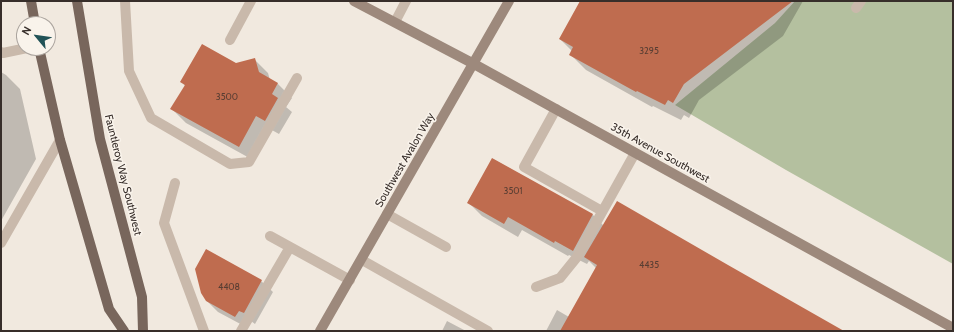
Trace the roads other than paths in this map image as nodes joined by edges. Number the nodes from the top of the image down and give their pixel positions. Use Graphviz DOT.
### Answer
graph roads {
  1 [pos="31,1"];
  2 [pos="77,1"];
  3 [pos="125,1"];
  4 [pos="251,1"];
  5 [pos="354,1"];
  6 [pos="406,1"];
  7 [pos="509,1"];
  8 [pos="34,16"];
  9 [pos="395,22"];
  10 [pos="230,40"];
  11 [pos="16,50"];
  12 [pos="1,52"];
  13 [pos="41,56"];
  14 [pos="474,64"];
  15 [pos="298,78"];
  16 [pos="556,110"];
  17 [pos="60,140"];
  18 [pos="635,153"];
  19 [pos="175,183"];
  20 [pos="602,211"];
  21 [pos="387,214"];
  22 [pos="270,236"];
  23 [pos="1,243"];
  24 [pos="290,247"];
  25 [pos="446,247"];
  26 [pos="362,260"];
  27 [pos="350,280"];
  28 [pos="536,287"];
  29 [pos="953,328"];
  30 [pos="124,331"];
  31 [pos="143,331"];
  32 [pos="204,331"];
  33 [pos="241,331"];
  34 [pos="320,331"];
  35 [pos="488,331"];
  1 -- 8 [label="main road"];
  2 -- 31 [label="main road, Fauntleroy Way Southwest"];
  3 -- 15 [label="street"];
  4 -- 10 [label="street"];
  5 -- 9 [label="main road, 35th Avenue Southwest"];
  6 -- 9 [label="street"];
  7 -- 14 [label="main road, Southwest Avalon Way"];
  9 -- 14 [label="main road, 35th Avenue Southwest"];
  11 -- 12 [label="street"];
  13 -- 17 [label="main road"];
  14 -- 16 [label="main road, 35th Avenue Southwest"];
  14 -- 21 [label="main road, Southwest Avalon Way"];
  16 -- 18 [label="main road, 35th Avenue Southwest"];
  16 -- 20 [label="street"];
  17 -- 23 [label="street"];
  17 -- 30 [label="main road"];
  18 -- 20 [label="street"];
  18 -- 29 [label="main road, 35th Avenue Southwest"];
  19 -- 32 [label="street"];
  20 -- 28 [label="street"];
  21 -- 25 [label="street"];
  21 -- 26 [label="main road, Southwest Avalon Way"];
  22 -- 24 [label="street"];
  24 -- 27 [label="street"];
  24 -- 33 [label="street"];
  26 -- 27 [label="main road, Southwest Avalon Way"];
  26 -- 35 [label="street"];
  27 -- 34 [label="main road, Southwest Avalon Way"];
}
